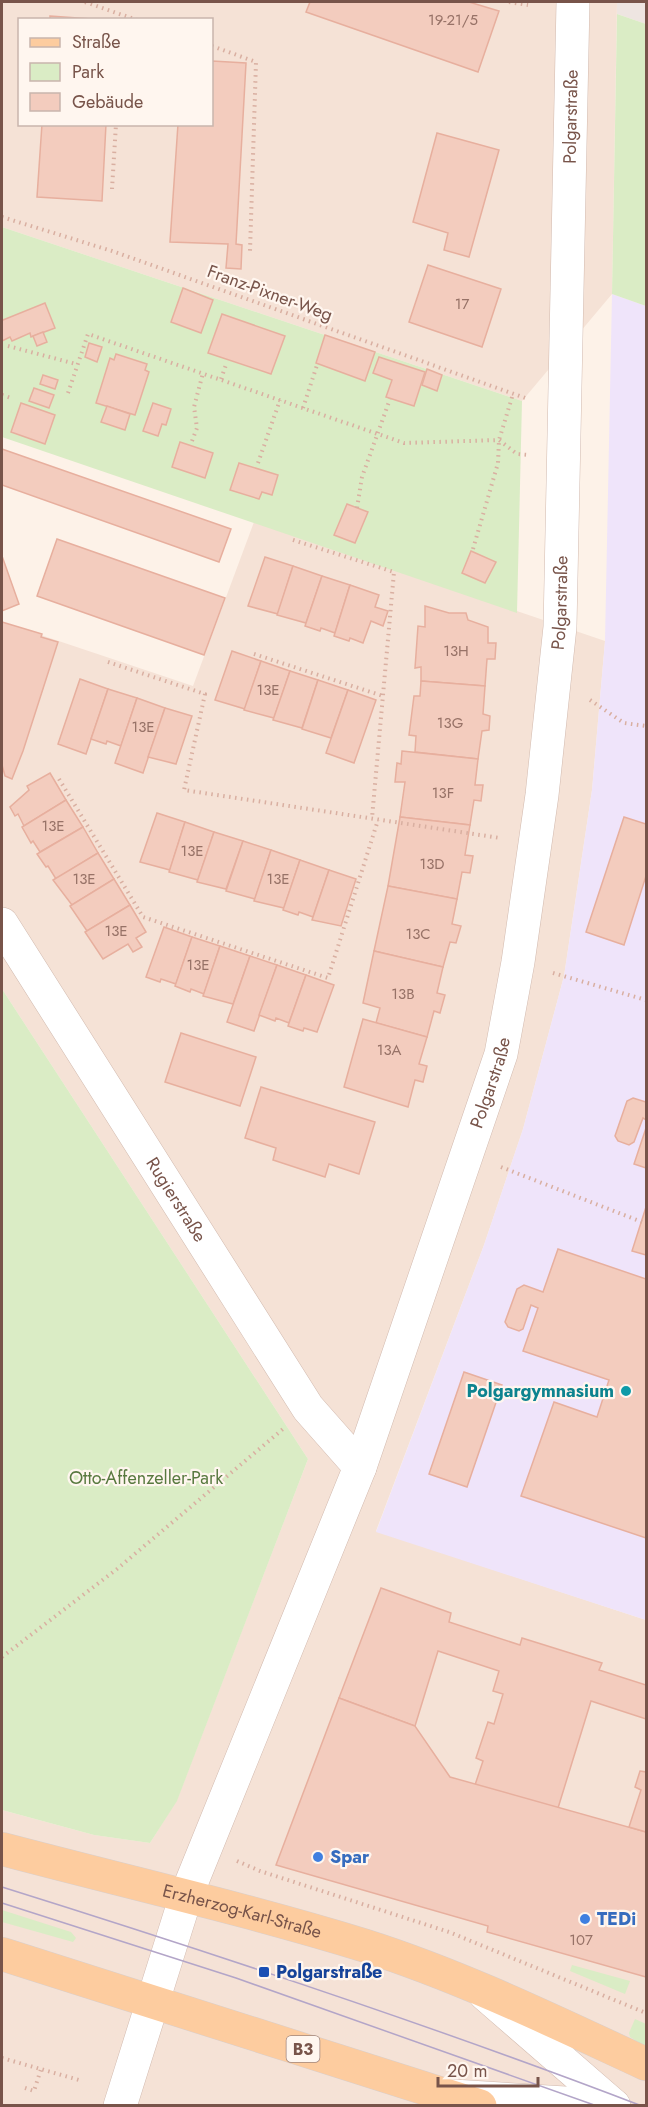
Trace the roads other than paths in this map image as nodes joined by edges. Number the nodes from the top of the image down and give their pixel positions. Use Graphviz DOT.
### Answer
graph roads {
  1 [pos="573,2"];
  2 [pos="2,924"];
  3 [pos="360,1467"];
  4 [pos="2,1850"];
  5 [pos="186,1896"];
  6 [pos="2,1954"];
  7 [pos="477,1987"];
  8 [pos="154,2001"];
  9 [pos="646,2064"];
  10 [pos="467,2102"];
  11 [pos="614,2105"];
  12 [pos="120,2106"];
  1 -- 3 [label="street, Polgarstraße"];
  2 -- 3 [label="street, Rugierstraße"];
  3 -- 5 [label="street, Polgarstraße"];
  4 -- 5 [label="main road, Erzherzog-Karl-Straße"];
  5 -- 7 [label="main road, Erzherzog-Karl-Straße"];
  5 -- 8 [label="street, Polgarstraße"];
  6 -- 8 [label="main road, Erzherzog-Karl-Straße / B3"];
  7 -- 9 [label="main road, Erzherzog-Karl-Straße"];
  7 -- 11 [label="street, Erzherzog-Karl-Straße"];
  8 -- 10 [label="main road, Erzherzog-Karl-Straße / B3"];
  8 -- 12 [label="street, Polgarstraße"];
  10 -- 11 [label="street, Erzherzog-Karl-Straße"];
}
